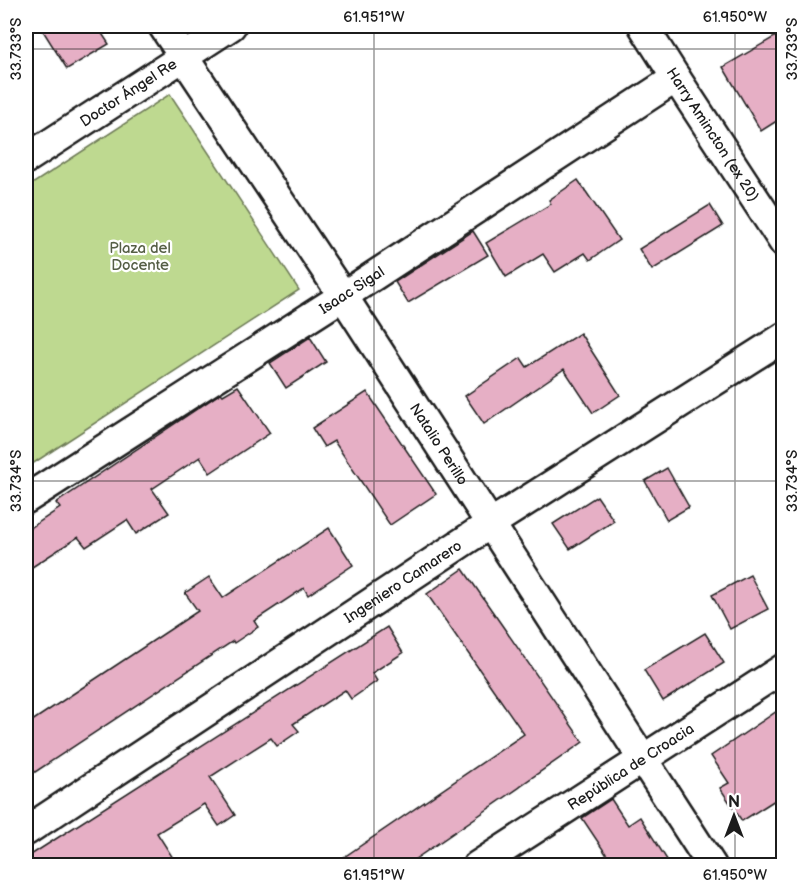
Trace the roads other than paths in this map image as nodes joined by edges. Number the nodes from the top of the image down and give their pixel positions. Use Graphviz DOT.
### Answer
graph roads {
  1 [pos="163,26"];
  2 [pos="231,26"];
  3 [pos="643,26"];
  4 [pos="184,57"];
  5 [pos="676,78"];
  6 [pos="26,159"];
  7 [pos="783,243"];
  8 [pos="343,296"];
  9 [pos="783,337"];
  10 [pos="26,499"];
  11 [pos="490,524"];
  12 [pos="783,668"];
  13 [pos="642,758"];
  14 [pos="26,831"];
  15 [pos="477,866"];
  16 [pos="712,866"];
  1 -- 4 [label="street, Natalio Perillo"];
  2 -- 4 [label="street, Doctor Ángel Re"];
  3 -- 5 [label="street, Harry Amincton (ex 20)"];
  4 -- 6 [label="street, Doctor Ángel Re"];
  4 -- 8 [label="street, Natalio Perillo"];
  5 -- 7 [label="street, Harry Amincton (ex 20)"];
  5 -- 8 [label="street, Isaac Sigal"];
  8 -- 10 [label="street, Isaac Sigal"];
  8 -- 11 [label="street, Natalio Perillo"];
  9 -- 11 [label="street, Ingeniero Camarero"];
  11 -- 13 [label="street, Natalio Perillo"];
  11 -- 14 [label="street, Ingeniero Camarero"];
  12 -- 13 [label="street, República de Croacia"];
  13 -- 15 [label="street, República de Croacia"];
  13 -- 16 [label="street, Natalio Perillo"];
}
